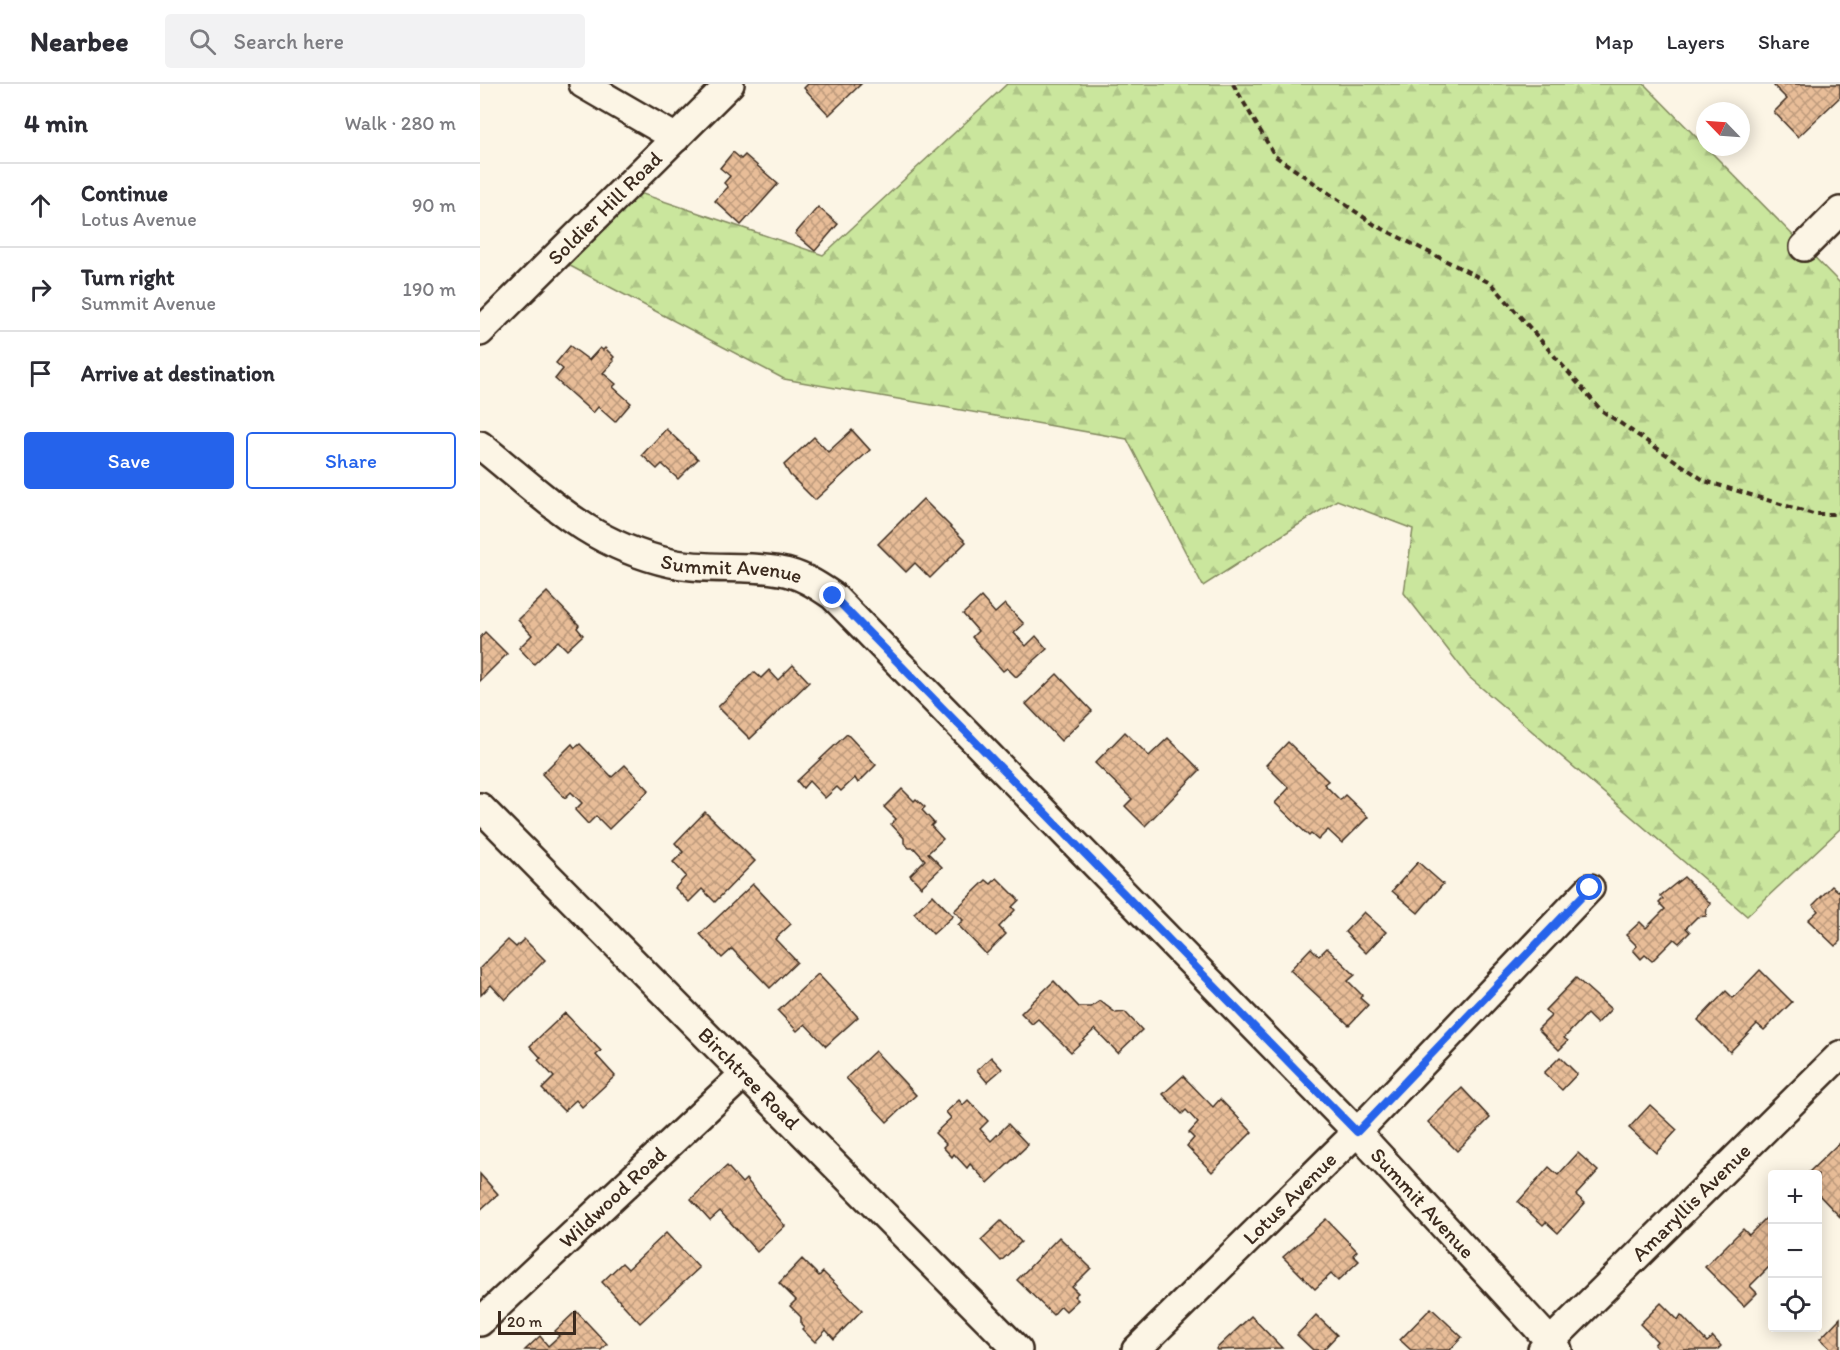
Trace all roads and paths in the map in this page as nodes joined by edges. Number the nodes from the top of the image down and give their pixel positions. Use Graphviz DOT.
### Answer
graph roads {
  1 [pos="583,84"];
  2 [pos="730,84"];
  3 [pos="1233,84"];
  4 [pos="675,138"];
  5 [pos="1840,211"];
  6 [pos="1804,247"];
  7 [pos="480,332"];
  8 [pos="480,445"];
  9 [pos="1840,514"];
  10 [pos="480,807"];
  11 [pos="1590,888"];
  12 [pos="1840,1055"];
  13 [pos="744,1074"];
  14 [pos="1357,1132"];
  15 [pos="480,1322"];
  16 [pos="1550,1347"];
  17 [pos="1018,1350"];
  18 [pos="1136,1350"];
  1 -- 4 [label="street"];
  2 -- 4 [label="street, Soldier Hill Road"];
  3 -- 9 [label="path"];
  4 -- 7 [label="street, Soldier Hill Road"];
  5 -- 6 [label="street"];
  8 -- 14 [label="street, Summit Avenue"];
  10 -- 13 [label="street, Birchtree Road"];
  11 -- 14 [label="street, Lotus Avenue"];
  12 -- 16 [label="street, Amaryllis Avenue"];
  13 -- 15 [label="street, Wildwood Road"];
  13 -- 17 [label="street, Birchtree Road"];
  14 -- 16 [label="street, Summit Avenue"];
  14 -- 18 [label="street, Lotus Avenue"];
}
